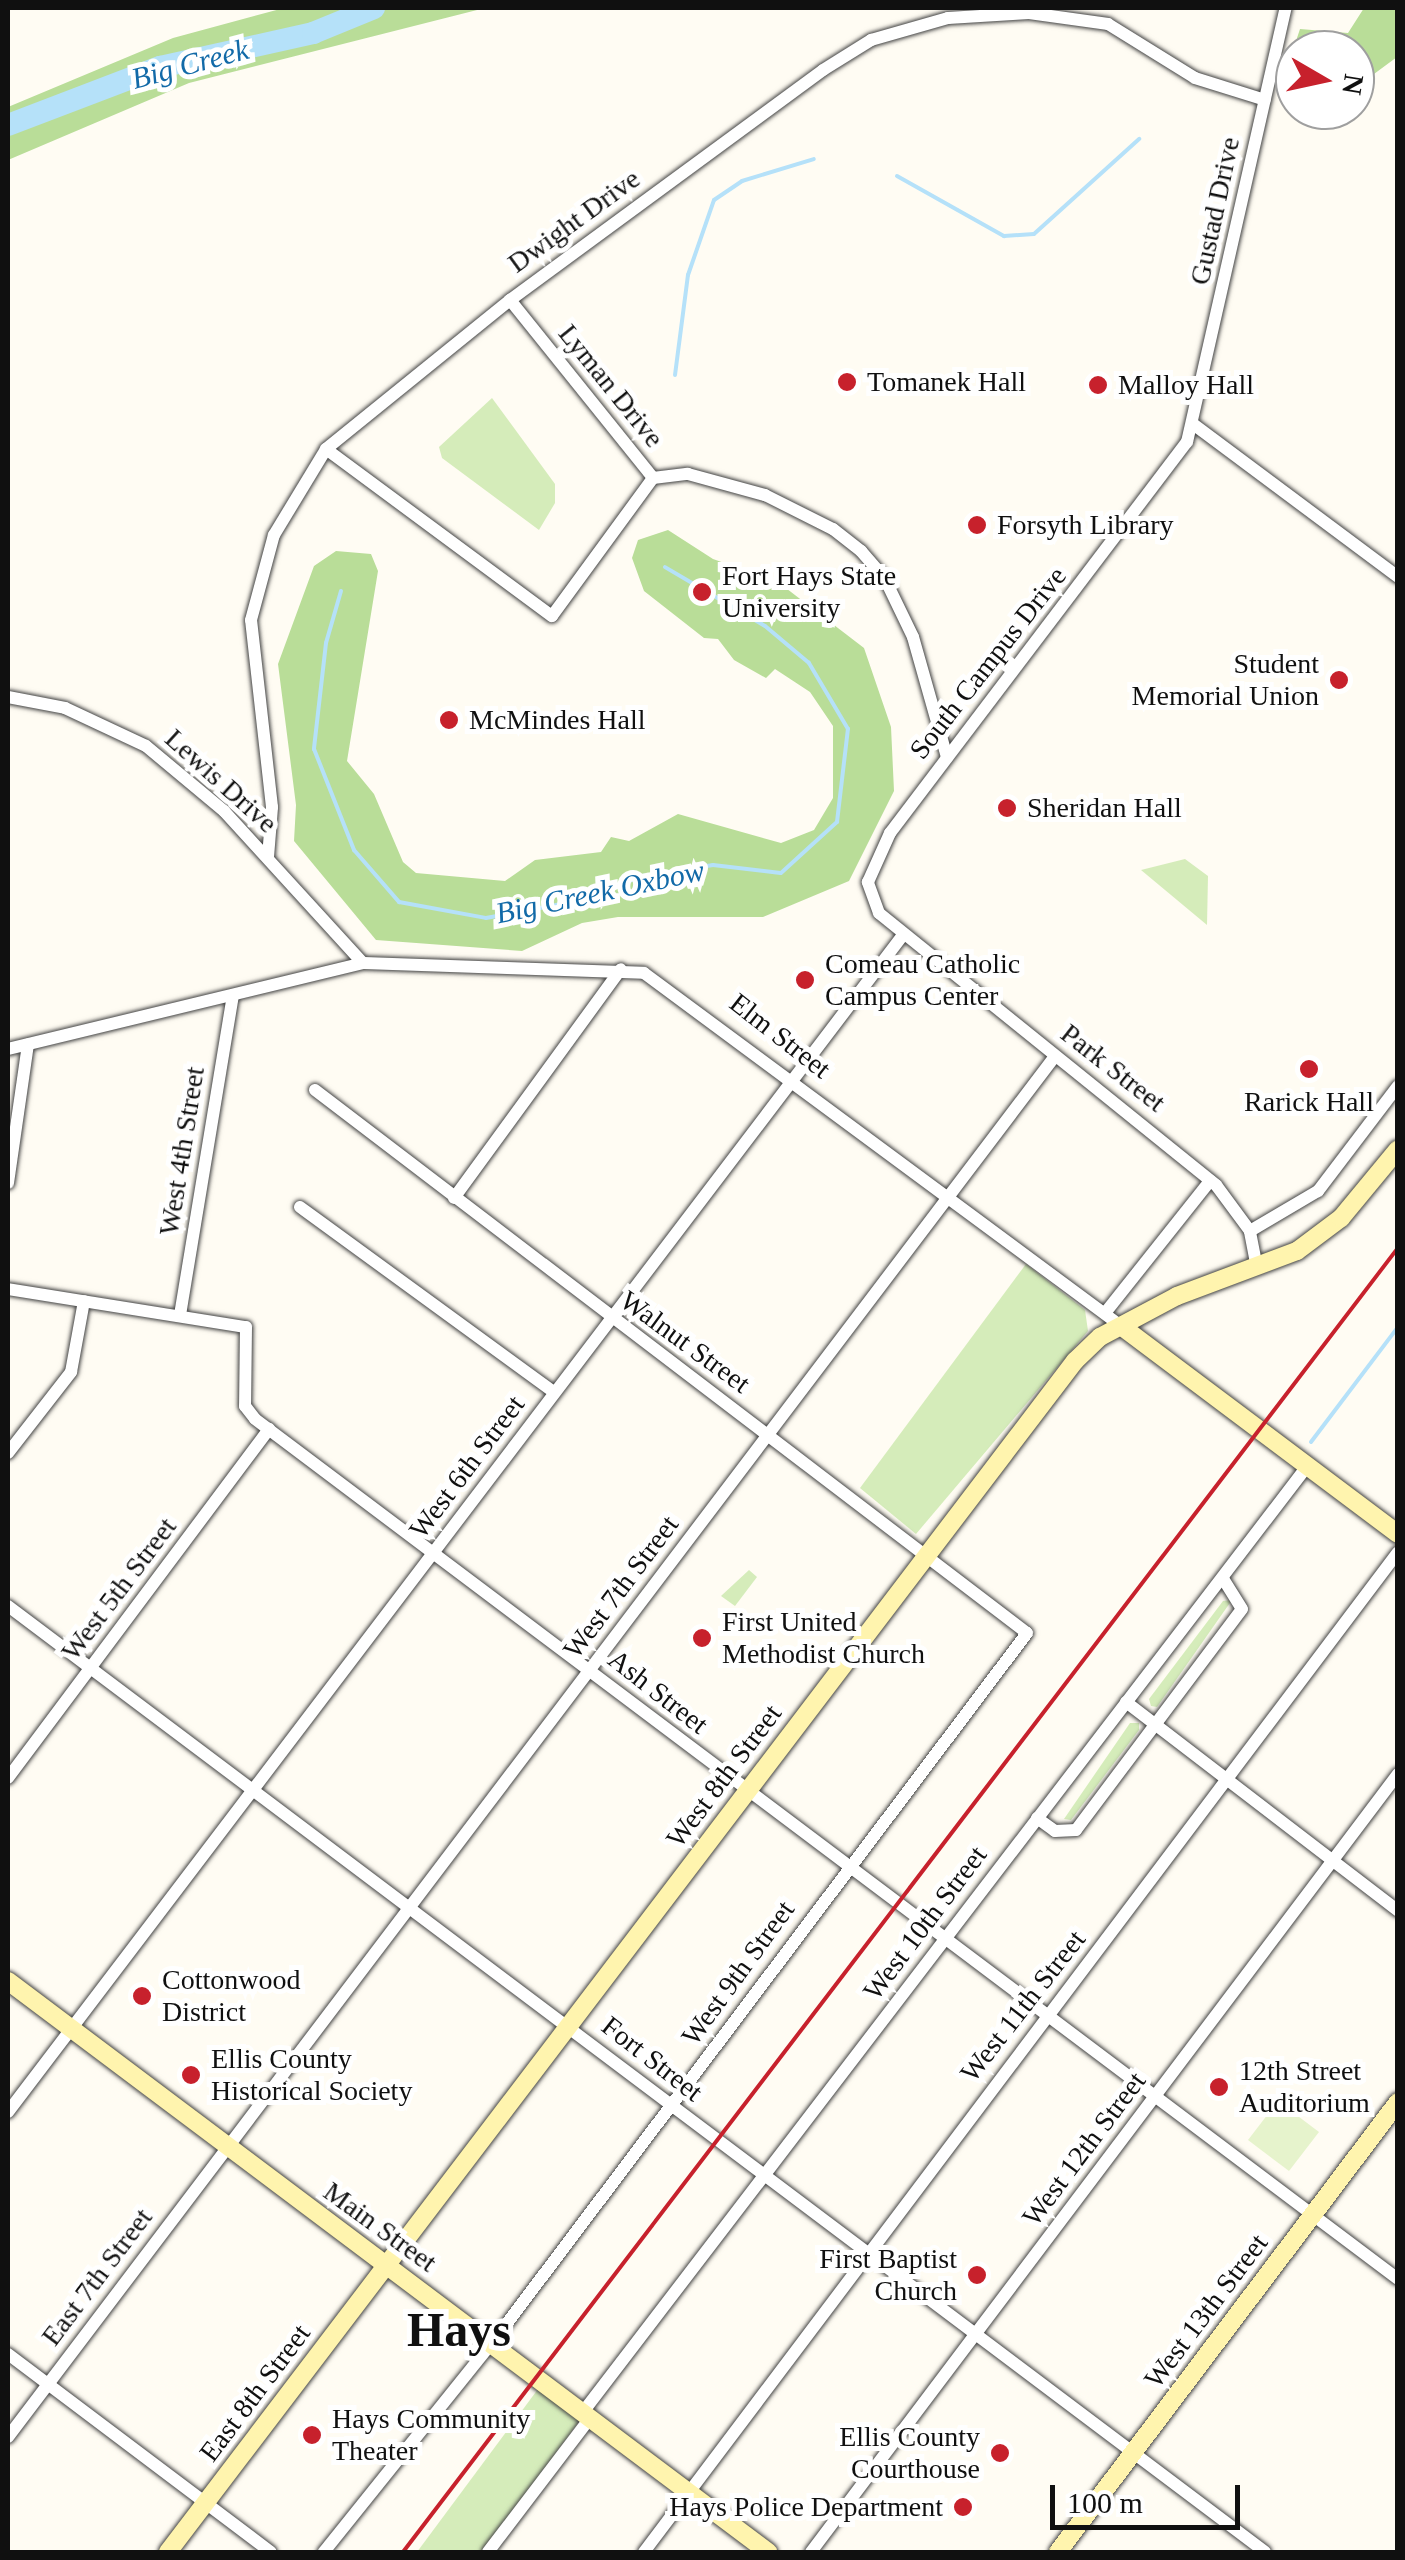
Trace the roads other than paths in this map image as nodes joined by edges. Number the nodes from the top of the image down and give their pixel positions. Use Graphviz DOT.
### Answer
graph roads {
  1 [pos="1286,8"];
  2 [pos="1266,100"];
  3 [pos="510,300"];
  4 [pos="1194,424"];
  5 [pos="326,449"];
  6 [pos="653,478"];
  7 [pos="1398,577"];
  8 [pos="8,697"];
  9 [pos="947,757"];
  10 [pos="268,857"];
  11 [pos="904,934"];
  12 [pos="363,963"];
  13 [pos="620,969"];
  14 [pos="232,995"];
  15 [pos="28,1044"];
  16 [pos="8,1049"];
  17 [pos="1056,1056"];
  18 [pos="792,1080"];
  19 [pos="1398,1086"];
  20 [pos="315,1090"];
  21 [pos="1398,1149"];
  22 [pos="1210,1180"];
  23 [pos="8,1184"];
  24 [pos="454,1198"];
  25 [pos="948,1198"];
  26 [pos="300,1207"];
  27 [pos="1250,1231"];
  28 [pos="1258,1268"];
  29 [pos="8,1289"];
  30 [pos="84,1301"];
  31 [pos="1105,1313"];
  32 [pos="180,1315"];
  33 [pos="611,1318"];
  34 [pos="1121,1326"];
  35 [pos="554,1392"];
  36 [pos="269,1429"];
  37 [pos="769,1434"];
  38 [pos="8,1453"];
  39 [pos="1308,1465"];
  40 [pos="1398,1534"];
  41 [pos="433,1552"];
  42 [pos="1398,1552"];
  43 [pos="927,1555"];
  44 [pos="1224,1580"];
  45 [pos="8,1606"];
  46 [pos="1027,1633"];
  47 [pos="92,1668"];
  48 [pos="590,1670"];
  49 [pos="1126,1702"];
  50 [pos="1155,1725"];
  51 [pos="1398,1774"];
  52 [pos="8,1778"];
  53 [pos="1228,1779"];
  54 [pos="253,1789"];
  55 [pos="748,1790"];
  56 [pos="1037,1818"];
  57 [pos="1333,1860"];
  58 [pos="850,1864"];
  59 [pos="410,1907"];
  60 [pos="1398,1911"];
  61 [pos="946,1938"];
  62 [pos="8,1981"];
  63 [pos="1048,2018"];
  64 [pos="568,2027"];
  65 [pos="70,2029"];
  66 [pos="1154,2098"];
  67 [pos="1398,2102"];
  68 [pos="673,2105"];
  69 [pos="8,2112"];
  70 [pos="228,2148"];
  71 [pos="766,2176"];
  72 [pos="1314,2215"];
  73 [pos="868,2255"];
  74 [pos="386,2266"];
  75 [pos="1398,2279"];
  76 [pos="976,2334"];
  77 [pos="491,2344"];
  78 [pos="8,2354"];
  79 [pos="48,2383"];
  80 [pos="586,2415"];
  81 [pos="8,2438"];
  82 [pos="1132,2454"];
  83 [pos="689,2493"];
  84 [pos="207,2502"];
  85 [pos="168,2552"];
  86 [pos="272,2552"];
  87 [pos="324,2552"];
  88 [pos="488,2552"];
  89 [pos="644,2552"];
  90 [pos="768,2552"];
  91 [pos="811,2552"];
  92 [pos="1058,2552"];
  93 [pos="1265,2552"];
  1 -- 2 [label="street, Gustad Drive"];
  2 -- 3 [label="street, Dwight Drive"];
  2 -- 4 [label="street, Gustad Drive"];
  3 -- 5 [label="street, Dwight Drive"];
  3 -- 6 [label="street, Lyman Drive"];
  4 -- 7 [label="street"];
  4 -- 9 [label="street, South Campus Drive"];
  5 -- 6 [label="street"];
  5 -- 10 [label="street, Dwight Drive"];
  6 -- 9 [label="street, Lyman Drive"];
  8 -- 10 [label="street, Lewis Drive"];
  9 -- 11 [label="street, South Campus Drive"];
  10 -- 12 [label="street, Lewis Drive"];
  11 -- 17 [label="street, Park Street"];
  11 -- 18 [label="street, West 6th Street"];
  12 -- 13 [label="street, Elm Street"];
  12 -- 14 [label="street, Elm Street"];
  13 -- 18 [label="street, Elm Street"];
  13 -- 24 [label="street"];
  14 -- 15 [label="street, Elm Street"];
  14 -- 32 [label="street, West 4th Street"];
  15 -- 16 [label="street, Elm Street"];
  15 -- 23 [label="street"];
  17 -- 22 [label="street, Park Street"];
  17 -- 25 [label="street, West 7th Street"];
  18 -- 25 [label="street, Elm Street"];
  18 -- 33 [label="street, West 6th Street"];
  19 -- 27 [label="street"];
  20 -- 24 [label="street, Walnut Street"];
  21 -- 28 [label="main road, West 8th Street"];
  22 -- 27 [label="street, Park Street"];
  22 -- 31 [label="street"];
  24 -- 33 [label="street, Walnut Street"];
  25 -- 31 [label="street, Elm Street"];
  25 -- 37 [label="street, West 7th Street"];
  26 -- 35 [label="street"];
  27 -- 28 [label="street, Park Street"];
  28 -- 34 [label="main road, West 8th Street"];
  29 -- 30 [label="street, Ash Street"];
  30 -- 32 [label="street, Ash Street"];
  30 -- 38 [label="street"];
  31 -- 34 [label="street, Elm Street"];
  32 -- 36 [label="street, Ash Street"];
  33 -- 35 [label="street, West 6th Street"];
  33 -- 37 [label="street, Walnut Street"];
  34 -- 39 [label="main road, Elm Street"];
  34 -- 43 [label="main road, West 8th Street"];
  35 -- 41 [label="street, West 6th Street"];
  36 -- 41 [label="street, Ash Street"];
  36 -- 47 [label="street, West 5th Street"];
  37 -- 43 [label="street, Walnut Street"];
  37 -- 48 [label="street, West 7th Street"];
  39 -- 40 [label="main road, Elm Street"];
  39 -- 44 [label="street, West 10th Street"];
  41 -- 48 [label="street, Ash Street"];
  41 -- 54 [label="street, West 6th Street"];
  42 -- 53 [label="street, West 11th Street"];
  43 -- 46 [label="street, Walnut Street"];
  43 -- 55 [label="main road, West 8th Street"];
  44 -- 49 [label="street, West 10th Street"];
  44 -- 50 [label="street"];
  45 -- 47 [label="street, Fort Street"];
  46 -- 58 [label="street, West 9th Street"];
  47 -- 52 [label="street, West 5th Street"];
  47 -- 54 [label="street, Fort Street"];
  48 -- 55 [label="street, Ash Street"];
  48 -- 59 [label="street, West 7th Street"];
  49 -- 50 [label="street"];
  49 -- 56 [label="street, West 10th Street"];
  50 -- 53 [label="street"];
  50 -- 56 [label="street"];
  51 -- 57 [label="street, West 12th Street"];
  53 -- 57 [label="street"];
  53 -- 63 [label="street, West 11th Street"];
  54 -- 59 [label="street, Fort Street"];
  54 -- 65 [label="street, West 6th Street"];
  55 -- 58 [label="street, Ash Street"];
  55 -- 64 [label="main road, West 8th Street"];
  56 -- 61 [label="street, West 10th Street"];
  57 -- 60 [label="street"];
  57 -- 66 [label="street, West 12th Street"];
  58 -- 61 [label="street, Ash Street"];
  58 -- 68 [label="street, West 9th Street"];
  59 -- 64 [label="street, Fort Street"];
  59 -- 70 [label="street, West 7th Street"];
  61 -- 63 [label="street, Ash Street"];
  61 -- 71 [label="street, West 10th Street"];
  62 -- 65 [label="main road, Main Street"];
  63 -- 66 [label="street, Ash Street"];
  63 -- 73 [label="street, West 11th Street"];
  64 -- 68 [label="street, Fort Street"];
  64 -- 74 [label="main road, West 8th Street"];
  65 -- 69 [label="street, West 6th Street"];
  65 -- 70 [label="main road, Main Street"];
  66 -- 72 [label="street, Ash Street"];
  66 -- 76 [label="street, West 12th Street"];
  67 -- 72 [label="main road, West 13th Street"];
  68 -- 71 [label="street, Fort Street"];
  68 -- 77 [label="street, West 9th Street"];
  70 -- 74 [label="main road, Main Street"];
  70 -- 79 [label="street, East 7th Street"];
  71 -- 73 [label="street, Fort Street"];
  71 -- 80 [label="street, West 10th Street"];
  72 -- 75 [label="street, Ash Street"];
  72 -- 82 [label="main road, West 13th Street"];
  73 -- 76 [label="street, Fort Street"];
  73 -- 83 [label="street, West 11th Street"];
  74 -- 77 [label="main road, Main Street"];
  74 -- 84 [label="main road, East 8th Street"];
  76 -- 82 [label="street, Fort Street"];
  76 -- 91 [label="street, West 12th Street"];
  77 -- 80 [label="main road, Main Street"];
  77 -- 87 [label="street, West 9th Street"];
  78 -- 79 [label="street"];
  79 -- 81 [label="street, East 7th Street"];
  79 -- 84 [label="street"];
  80 -- 83 [label="main road, Main Street"];
  80 -- 88 [label="street, West 10th Street"];
  82 -- 92 [label="main road, West 13th Street"];
  82 -- 93 [label="street, Fort Street"];
  83 -- 89 [label="street, West 11th Street"];
  83 -- 90 [label="main road, Main Street"];
  84 -- 85 [label="main road, East 8th Street"];
  84 -- 86 [label="street"];
}
